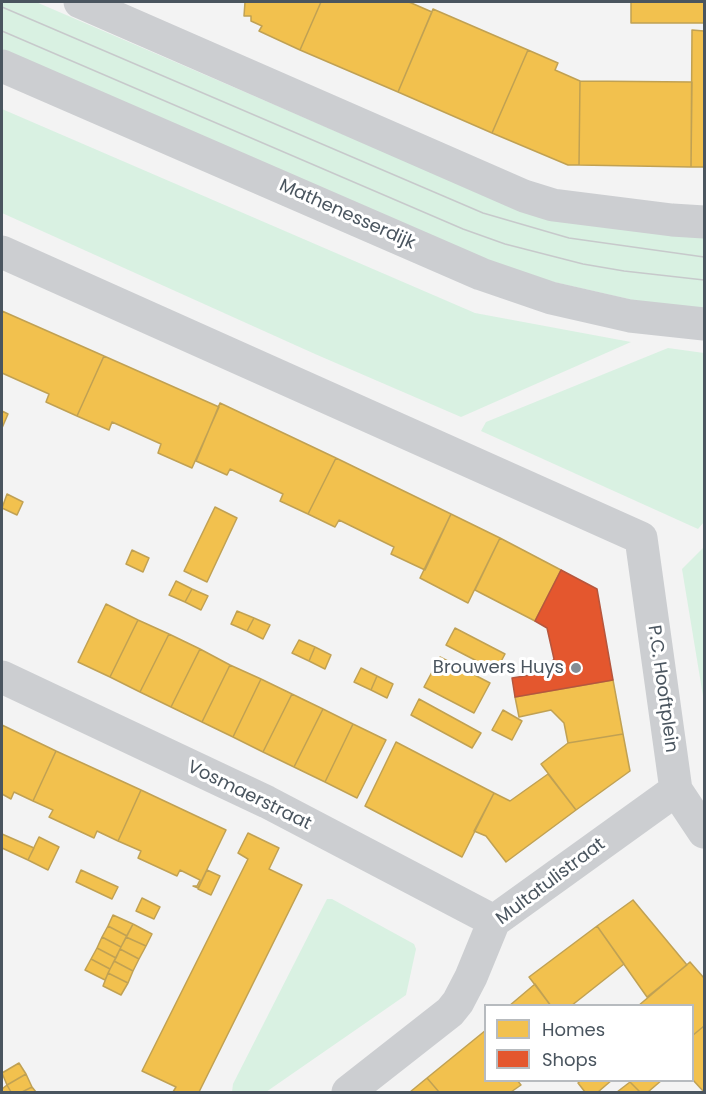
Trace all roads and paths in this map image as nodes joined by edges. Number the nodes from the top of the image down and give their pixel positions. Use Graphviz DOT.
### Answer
graph roads {
  1 [pos="80,2"];
  2 [pos="145,14"];
  3 [pos="2,66"];
  4 [pos="705,222"];
  5 [pos="2,252"];
  6 [pos="705,324"];
  7 [pos="2,678"];
  8 [pos="676,790"];
  9 [pos="705,832"];
  10 [pos="494,921"];
  11 [pos="348,1092"];
  1 -- 2 [label="street"];
  2 -- 4 [label="street"];
  3 -- 6 [label="street, Mathenesserdijk"];
  5 -- 8 [label="street, P.C. Hooftplein"];
  7 -- 10 [label="street, Vosmaerstraat"];
  8 -- 9 [label="street, P.C. Hooftplein"];
  8 -- 10 [label="street, Multatulistraat"];
  10 -- 11 [label="street, Multatulistraat"];
}
